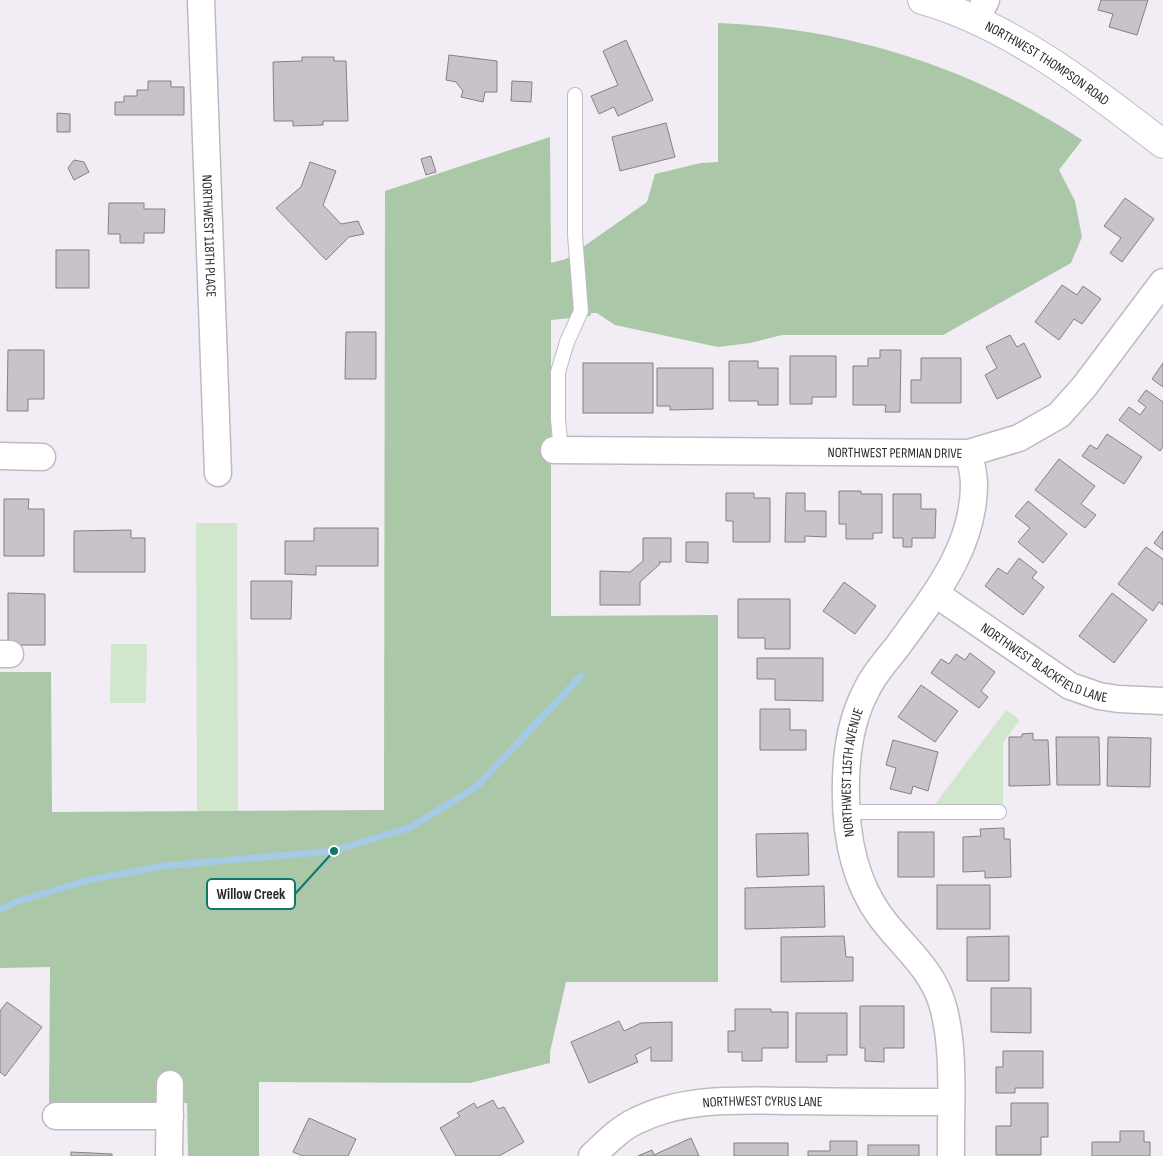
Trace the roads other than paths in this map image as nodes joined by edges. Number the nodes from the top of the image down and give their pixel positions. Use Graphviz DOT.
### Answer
graph roads {
  1 [pos="201,0"];
  2 [pos="922,0"];
  3 [pos="981,10"];
  4 [pos="575,95"];
  5 [pos="1163,144"];
  6 [pos="1163,282"];
  7 [pos="558,450"];
  8 [pos="969,453"];
  9 [pos="0,456"];
  10 [pos="42,457"];
  11 [pos="218,473"];
  12 [pos="936,594"];
  13 [pos="1163,700"];
  14 [pos="847,812"];
  15 [pos="999,812"];
  16 [pos="170,1084"];
  17 [pos="950,1102"];
  18 [pos="56,1116"];
  19 [pos="170,1116"];
  20 [pos="169,1156"];
  21 [pos="592,1156"];
  22 [pos="951,1156"];
  1 -- 11 [label="street, NORTHWEST 118TH PLACE"];
  2 -- 3 [label="street, NORTHWEST THOMPSON ROAD"];
  3 -- 5 [label="street, NORTHWEST THOMPSON ROAD"];
  4 -- 7 [label="lane"];
  6 -- 8 [label="street, NORTHWEST PERMIAN DRIVE"];
  7 -- 8 [label="street, NORTHWEST PERMIAN DRIVE"];
  8 -- 12 [label="street, NORTHWEST 115TH AVENUE"];
  9 -- 10 [label="street"];
  12 -- 13 [label="street, NORTHWEST BLACKFIELD LANE"];
  12 -- 14 [label="street, NORTHWEST 115TH AVENUE"];
  14 -- 15 [label="lane"];
  14 -- 17 [label="street, NORTHWEST 115TH AVENUE"];
  16 -- 19 [label="street"];
  17 -- 21 [label="street, NORTHWEST CYRUS LANE"];
  17 -- 22 [label="street, NORTHWEST 115TH AVENUE"];
  18 -- 19 [label="street"];
  19 -- 20 [label="street"];
}
